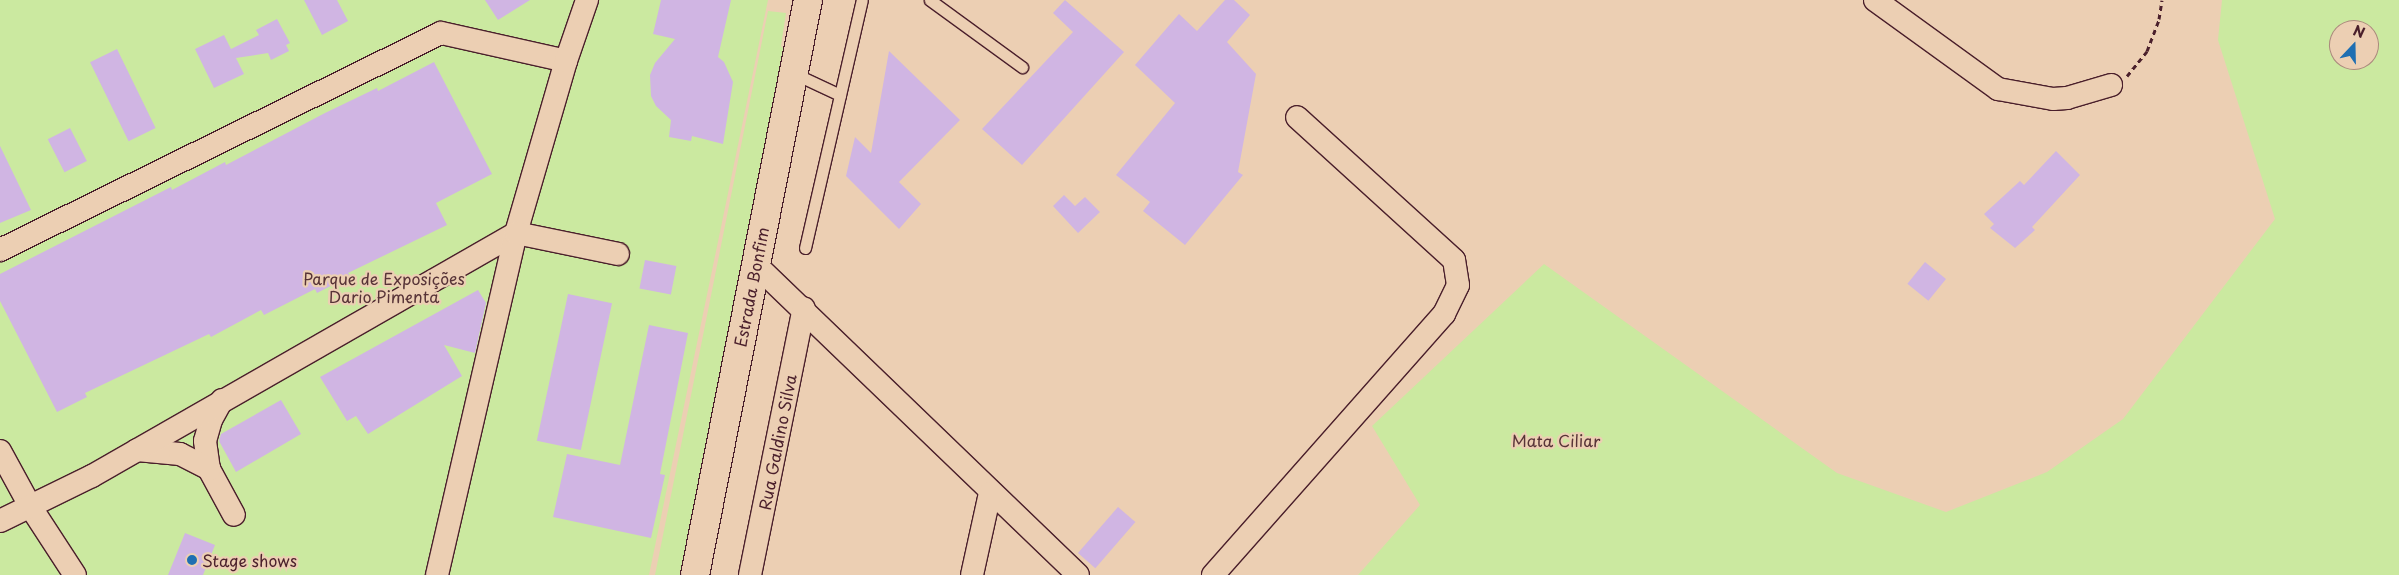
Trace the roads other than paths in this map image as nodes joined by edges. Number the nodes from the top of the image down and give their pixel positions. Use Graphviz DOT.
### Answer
graph roads {
  1 [pos="587,0"];
  2 [pos="862,0"];
  3 [pos="930,0"];
  4 [pos="1875,0"];
  5 [pos="803,1"];
  6 [pos="566,60"];
  7 [pos="1022,67"];
  8 [pos="793,73"];
  9 [pos="2111,85"];
  10 [pos="840,95"];
  11 [pos="1297,117"];
  12 [pos="516,233"];
  13 [pos="805,248"];
  14 [pos="0,250"];
  15 [pos="618,254"];
  16 [pos="755,264"];
  17 [pos="804,308"];
  18 [pos="222,400"];
  19 [pos="137,450"];
  20 [pos="0,451"];
  21 [pos="209,469"];
  22 [pos="990,493"];
  23 [pos="30,506"];
  24 [pos="234,515"];
  25 [pos="0,521"];
  26 [pos="75,575"];
  27 [pos="437,575"];
  28 [pos="695,575"];
  29 [pos="750,575"];
  30 [pos="972,575"];
  31 [pos="1078,575"];
  32 [pos="1213,575"];
  1 -- 6 [label="street"];
  2 -- 10 [label="lane"];
  3 -- 7 [label="lane"];
  4 -- 9 [label="street"];
  5 -- 8 [label="main road, Estrada Bonfim"];
  6 -- 12 [label="street"];
  6 -- 14 [label="street"];
  8 -- 10 [label="lane"];
  8 -- 16 [label="main road, Estrada Bonfim"];
  10 -- 13 [label="lane"];
  11 -- 32 [label="street"];
  12 -- 15 [label="street"];
  12 -- 18 [label="street"];
  12 -- 27 [label="street"];
  16 -- 17 [label="street"];
  16 -- 28 [label="main road, Estrada Bonfim"];
  17 -- 22 [label="street"];
  17 -- 29 [label="street, Rua Galdino Silva"];
  18 -- 19 [label="street"];
  18 -- 21 [label="street"];
  19 -- 21 [label="street"];
  19 -- 23 [label="street"];
  20 -- 23 [label="street"];
  21 -- 24 [label="street"];
  22 -- 30 [label="street"];
  22 -- 31 [label="street"];
  23 -- 25 [label="street"];
  23 -- 26 [label="street"];
}
